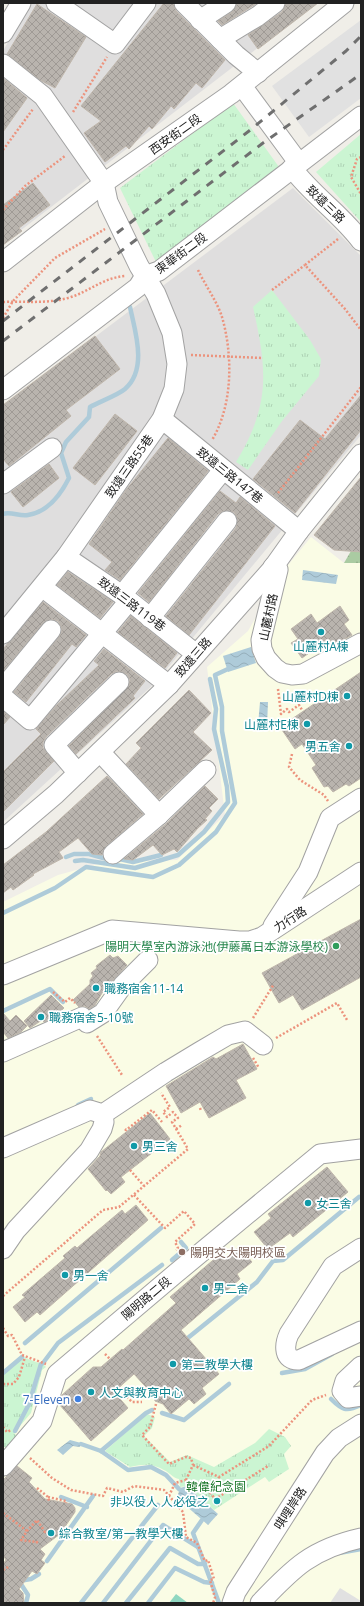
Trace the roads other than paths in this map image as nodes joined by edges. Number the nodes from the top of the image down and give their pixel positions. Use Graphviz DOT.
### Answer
graph roads {
  1 [pos="21,3"];
  2 [pos="56,3"];
  3 [pos="146,3"];
  4 [pos="184,3"];
  5 [pos="226,3"];
  6 [pos="275,3"];
  7 [pos="334,6"];
  8 [pos="200,20"];
  9 [pos="3,33"];
  10 [pos="220,39"];
  11 [pos="3,64"];
  12 [pos="258,73"];
  13 [pos="242,86"];
  14 [pos="361,116"];
  15 [pos="295,165"];
  16 [pos="104,183"];
  17 [pos="356,234"];
  18 [pos="3,262"];
  19 [pos="137,276"];
  20 [pos="3,390"];
  21 [pos="162,419"];
  22 [pos="52,448"];
  23 [pos="361,454"];
  24 [pos="223,470"];
  25 [pos="3,484"];
  26 [pos="227,521"];
  27 [pos="299,531"];
  28 [pos="66,557"];
  29 [pos="273,567"];
  30 [pos="42,587"];
  31 [pos="125,598"];
  32 [pos="150,618"];
  33 [pos="51,630"];
  34 [pos="3,634"];
  35 [pos="102,634"];
  36 [pos="361,643"];
  37 [pos="196,654"];
  38 [pos="119,682"];
  39 [pos="169,685"];
  40 [pos="3,688"];
  41 [pos="3,697"];
  42 [pos="100,752"];
  43 [pos="206,770"];
  44 [pos="78,773"];
  45 [pos="361,798"];
  46 [pos="159,815"];
  47 [pos="3,839"];
  48 [pos="113,854"];
  49 [pos="361,872"];
  50 [pos="268,933"];
  51 [pos="148,960"];
  52 [pos="3,975"];
  53 [pos="258,1050"];
  54 [pos="3,1052"];
  55 [pos="103,1114"];
  56 [pos="3,1148"];
  57 [pos="353,1149"];
  58 [pos="361,1162"];
  59 [pos="361,1248"];
  60 [pos="3,1249"];
  61 [pos="361,1330"];
  62 [pos="361,1366"];
  63 [pos="361,1396"];
  64 [pos="361,1424"];
  65 [pos="3,1466"];
  66 [pos="361,1538"];
  67 [pos="232,1603"];
  68 [pos="260,1603"];
  1 -- 9 [label="street"];
  2 -- 3 [label="street"];
  4 -- 8 [label="street"];
  5 -- 8 [label="street"];
  6 -- 10 [label="street"];
  7 -- 12 [label="street, 西安街二段"];
  8 -- 10 [label="street"];
  10 -- 12 [label="street"];
  11 -- 16 [label="street"];
  12 -- 13 [label="street, 西安街二段"];
  13 -- 15 [label="street, 致遠三路"];
  13 -- 16 [label="street, 西安街二段"];
  14 -- 15 [label="street, 東華街二段"];
  15 -- 17 [label="street, 致遠三路"];
  15 -- 19 [label="street, 東華街二段"];
  16 -- 18 [label="street, 西安街二段"];
  16 -- 19 [label="street, 致遠三路55巷"];
  19 -- 20 [label="street, 東華街二段"];
  19 -- 21 [label="street, 致遠三路55巷"];
  21 -- 24 [label="street, 致遠三路147巷"];
  21 -- 28 [label="street, 致遠三路55巷"];
  22 -- 25 [label="street"];
  23 -- 27 [label="street, 致遠三路"];
  24 -- 27 [label="street, 致遠三路147巷"];
  24 -- 31 [label="street"];
  26 -- 32 [label="street"];
  27 -- 29 [label="street, 致遠三路"];
  28 -- 30 [label="street, 致遠三路55巷"];
  28 -- 31 [label="street, 致遠三路119巷"];
  29 -- 36 [label="street, 山麓村路"];
  29 -- 37 [label="street, 致遠三路"];
  30 -- 34 [label="street, 致遠三路55巷"];
  30 -- 35 [label="street"];
  31 -- 32 [label="street, 致遠三路119巷"];
  31 -- 35 [label="street"];
  32 -- 37 [label="street, 致遠三路119巷"];
  33 -- 40 [label="street"];
  35 -- 39 [label="street"];
  35 -- 41 [label="street"];
  37 -- 39 [label="street, 致遠三路"];
  38 -- 44 [label="street"];
  39 -- 42 [label="street, 致遠三路"];
  42 -- 44 [label="street, 致遠三路"];
  42 -- 46 [label="street"];
  43 -- 46 [label="street"];
  44 -- 47 [label="street, 致遠三路"];
  45 -- 50 [label="street"];
  46 -- 48 [label="street"];
  49 -- 50 [label="street, 力行路"];
  50 -- 52 [label="street, 力行路"];
  51 -- 54 [label="street"];
  53 -- 55 [label="street"];
  55 -- 56 [label="street"];
  55 -- 60 [label="street"];
  57 -- 58 [label="street"];
  57 -- 65 [label="street, 陽明路二段"];
  59 -- 61 [label="street"];
  62 -- 63 [label="street"];
  64 -- 67 [label="street, 唭哩岸路"];
  66 -- 68 [label="street"];
}
